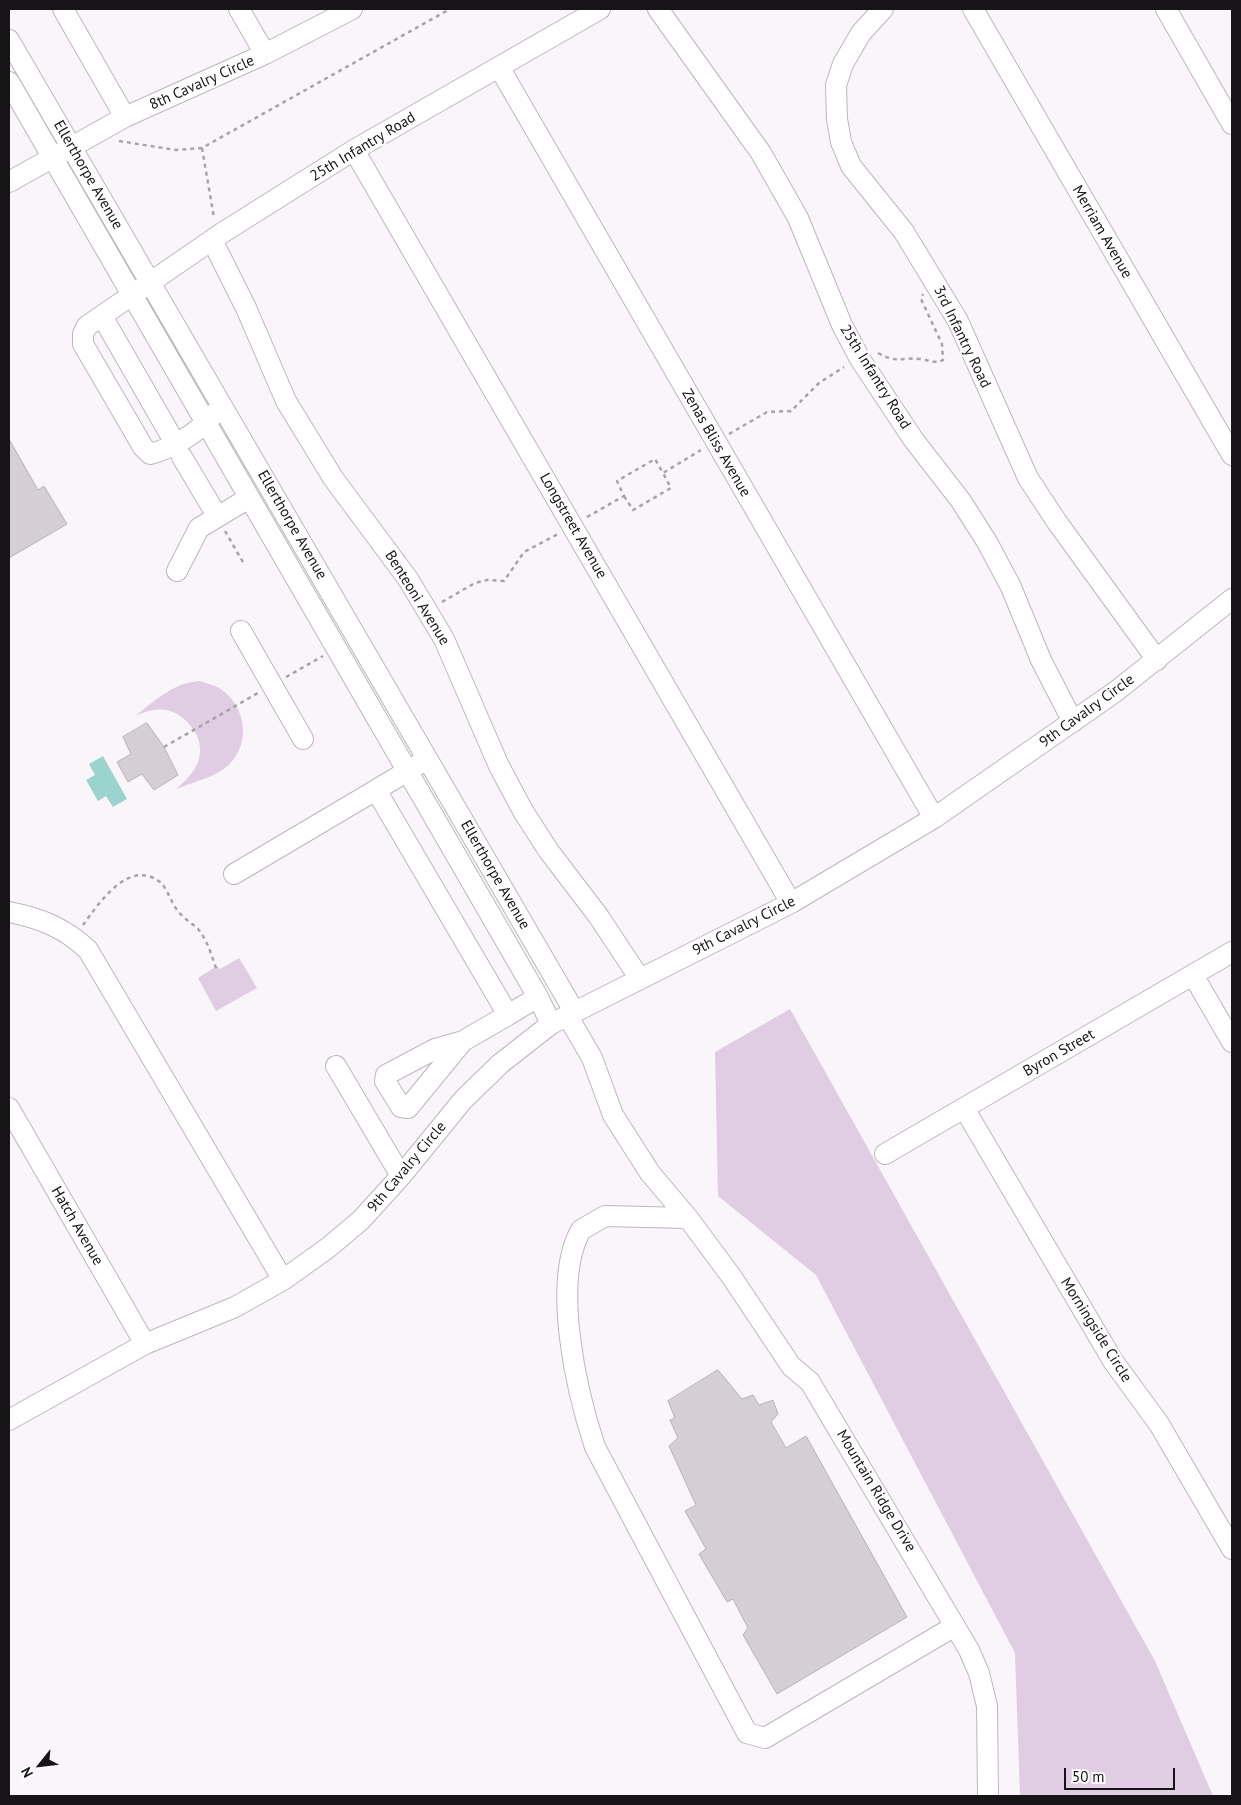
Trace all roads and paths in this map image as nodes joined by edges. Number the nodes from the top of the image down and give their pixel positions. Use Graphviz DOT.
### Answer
graph roads {
  1 [pos="63,9"];
  2 [pos="239,9"];
  3 [pos="352,9"];
  4 [pos="450,9"];
  5 [pos="600,9"];
  6 [pos="658,9"];
  7 [pos="883,9"];
  8 [pos="973,9"];
  9 [pos="1166,9"];
  10 [pos="9,40"];
  11 [pos="265,54"];
  12 [pos="499,67"];
  13 [pos="9,82"];
  14 [pos="124,117"];
  15 [pos="1232,124"];
  16 [pos="116,141"];
  17 [pos="71,145"];
  18 [pos="202,148"];
  19 [pos="354,150"];
  20 [pos="52,156"];
  21 [pos="9,182"];
  22 [pos="214,233"];
  23 [pos="150,282"];
  24 [pos="132,295"];
  25 [pos="102,316"];
  26 [pos="222,406"];
  27 [pos="206,424"];
  28 [pos="178,450"];
  29 [pos="1232,455"];
  30 [pos="663,473"];
  31 [pos="624,496"];
  32 [pos="249,498"];
  33 [pos="217,516"];
  34 [pos="244,564"];
  35 [pos="177,571"];
  36 [pos="1232,599"];
  37 [pos="241,631"];
  38 [pos="324,655"];
  39 [pos="1157,660"];
  40 [pos="272,685"];
  41 [pos="1073,722"];
  42 [pos="303,739"];
  43 [pos="164,747"];
  44 [pos="427,758"];
  45 [pos="408,771"];
  46 [pos="376,790"];
  47 [pos="934,818"];
  48 [pos="234,874"];
  49 [pos="791,903"];
  50 [pos="9,912"];
  51 [pos="81,929"];
  52 [pos="1232,952"];
  53 [pos="217,971"];
  54 [pos="1194,975"];
  55 [pos="640,979"];
  56 [pos="538,996"];
  57 [pos="508,1015"];
  58 [pos="564,1017"];
  59 [pos="463,1041"];
  60 [pos="1232,1042"];
  61 [pos="336,1066"];
  62 [pos="9,1108"];
  63 [pos="964,1108"];
  64 [pos="885,1154"];
  65 [pos="402,1176"];
  66 [pos="688,1218"];
  67 [pos="283,1280"];
  68 [pos="145,1344"];
  69 [pos="10,1417"];
  70 [pos="1232,1549"];
  71 [pos="955,1626"];
  72 [pos="988,1796"];
  1 -- 14 [label="street"];
  2 -- 11 [label="street"];
  3 -- 11 [label="street, 8th Cavalry Circle"];
  4 -- 18 [label="path"];
  5 -- 12 [label="street, 25th Infantry Road"];
  6 -- 41 [label="street, 25th Infantry Road"];
  7 -- 39 [label="street, 3rd Infantry Road"];
  8 -- 29 [label="street, Merriam Avenue"];
  9 -- 15 [label="street"];
  10 -- 17 [label="street, Ellerthorpe Avenue"];
  11 -- 14 [label="street, 8th Cavalry Circle"];
  12 -- 19 [label="street, 25th Infantry Road"];
  12 -- 47 [label="street, Zenas Bliss Avenue"];
  13 -- 20 [label="street, Ellerthorpe Avenue"];
  14 -- 17 [label="street, 8th Cavalry Circle"];
  16 -- 18 [label="path"];
  17 -- 20 [label="street, 8th Cavalry Circle"];
  17 -- 23 [label="street, Ellerthorpe Avenue"];
  18 -- 22 [label="path"];
  19 -- 22 [label="street, 25th Infantry Road"];
  19 -- 49 [label="street, Longstreet Avenue"];
  20 -- 21 [label="street, 8th Cavalry Circle"];
  20 -- 24 [label="street, Ellerthorpe Avenue"];
  22 -- 23 [label="street, 25th Infantry Road"];
  22 -- 55 [label="street, Benteoni Avenue"];
  23 -- 24 [label="street, 25th Infantry Road"];
  23 -- 26 [label="street, Ellerthorpe Avenue"];
  24 -- 25 [label="street, 25th Infantry Road"];
  24 -- 27 [label="street, Ellerthorpe Avenue"];
  25 -- 28 [label="street"];
  25 -- 28 [label="street, 25th Infantry Road"];
  26 -- 27 [label="street"];
  26 -- 44 [label="street, Ellerthorpe Avenue"];
  27 -- 28 [label="street"];
  27 -- 32 [label="street, Ellerthorpe Avenue"];
  28 -- 33 [label="street"];
  30 -- 31 [label="path"];
  32 -- 33 [label="street"];
  32 -- 45 [label="street, Ellerthorpe Avenue"];
  33 -- 34 [label="path"];
  33 -- 35 [label="street"];
  36 -- 39 [label="street, 9th Cavalry Circle"];
  37 -- 40 [label="street"];
  38 -- 40 [label="path"];
  39 -- 41 [label="street, 9th Cavalry Circle"];
  40 -- 42 [label="street"];
  40 -- 43 [label="path"];
  41 -- 47 [label="street, 9th Cavalry Circle"];
  44 -- 45 [label="street"];
  44 -- 58 [label="street, Ellerthorpe Avenue"];
  45 -- 46 [label="street"];
  45 -- 56 [label="street, Ellerthorpe Avenue"];
  46 -- 48 [label="street"];
  46 -- 57 [label="street"];
  47 -- 49 [label="street, 9th Cavalry Circle"];
  49 -- 55 [label="street, 9th Cavalry Circle"];
  50 -- 67 [label="street"];
  51 -- 53 [label="path"];
  52 -- 54 [label="street, Byron Street"];
  54 -- 60 [label="street"];
  54 -- 63 [label="street, Byron Street"];
  55 -- 58 [label="street, 9th Cavalry Circle"];
  56 -- 57 [label="street"];
  56 -- 58 [label="street, Ellerthorpe Avenue"];
  57 -- 59 [label="street"];
  58 -- 65 [label="street, 9th Cavalry Circle"];
  58 -- 66 [label="street, Mountain Ridge Drive"];
  61 -- 65 [label="street"];
  62 -- 68 [label="street, Hatch Avenue"];
  63 -- 64 [label="street, Byron Street"];
  63 -- 70 [label="street, Morningside Circle"];
  65 -- 67 [label="street, 9th Cavalry Circle"];
  66 -- 71 [label="street, Mountain Ridge Drive"];
  66 -- 71 [label="street"];
  67 -- 68 [label="street, 9th Cavalry Circle"];
  68 -- 69 [label="street, 9th Cavalry Circle"];
  71 -- 72 [label="street, Mountain Ridge Drive"];
}
